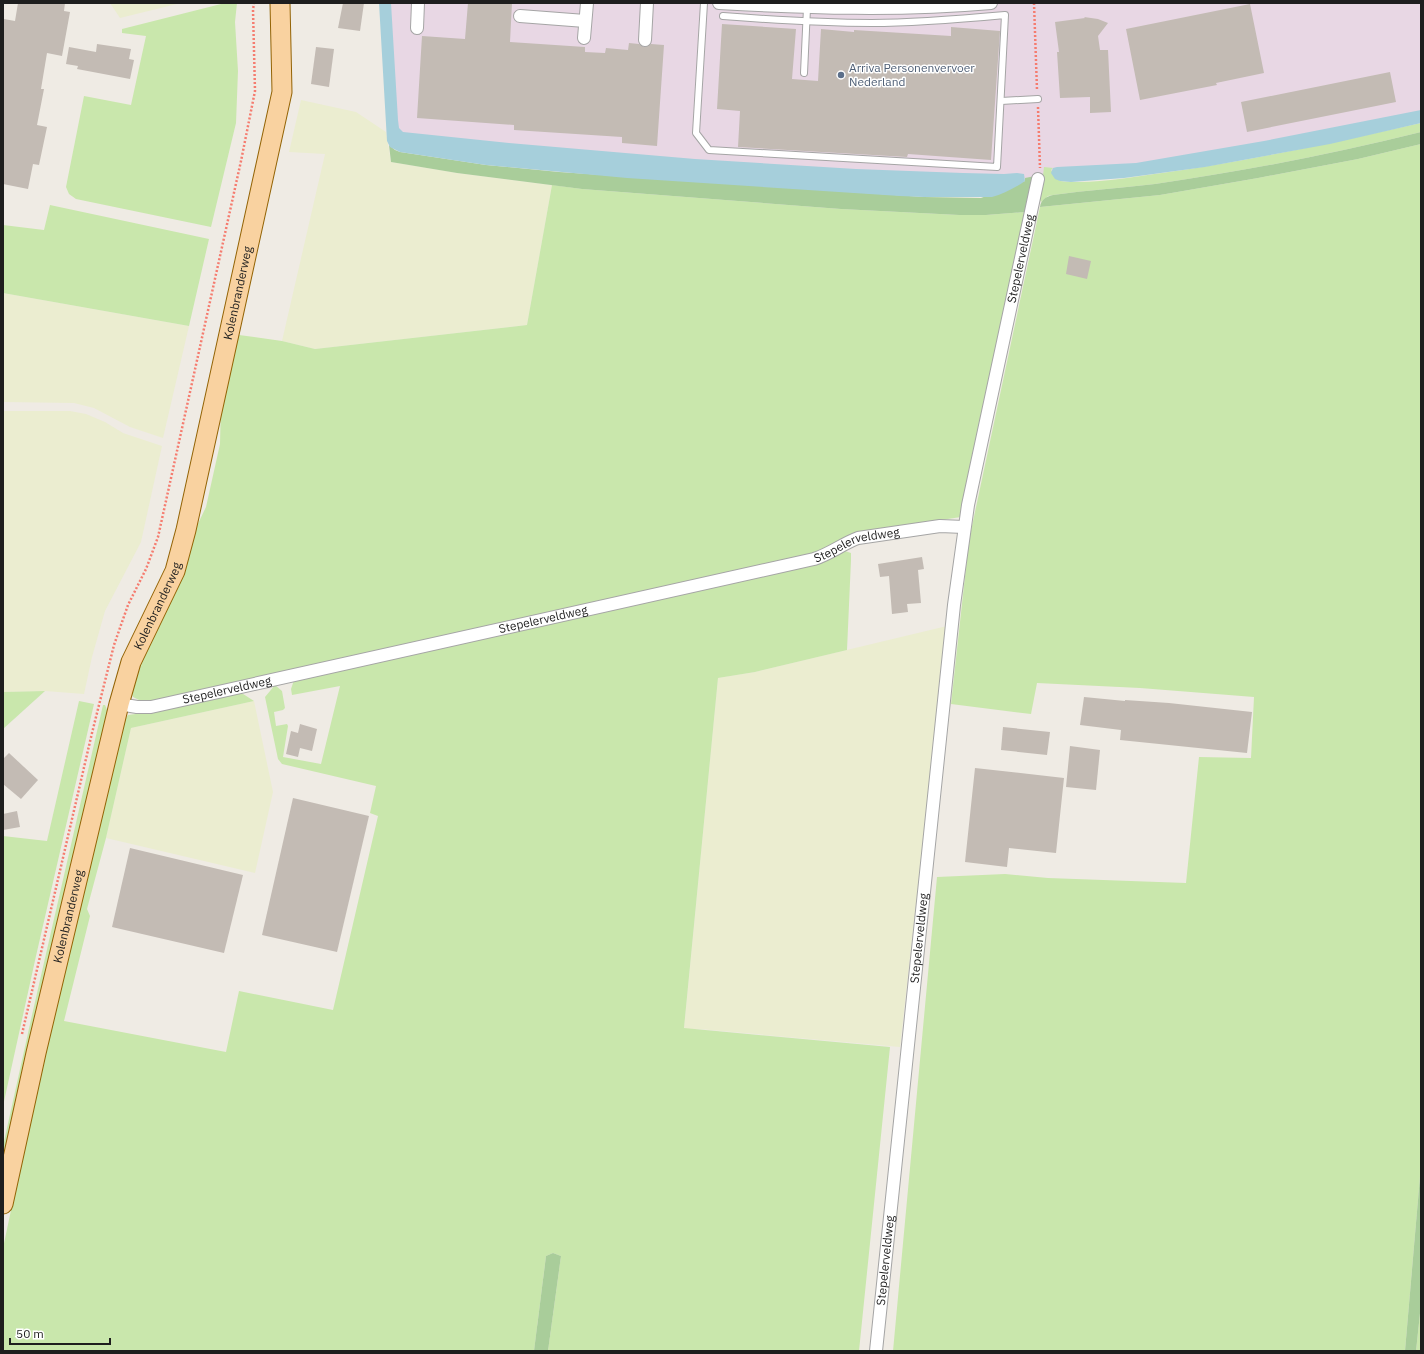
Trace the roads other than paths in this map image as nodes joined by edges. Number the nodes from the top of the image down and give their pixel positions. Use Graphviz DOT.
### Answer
graph roads {
  1 [pos="280,3"];
  2 [pos="418,3"];
  3 [pos="587,3"];
  4 [pos="647,3"];
  5 [pos="704,3"];
  6 [pos="719,3"];
  7 [pos="991,3"];
  8 [pos="754,5"];
  9 [pos="879,6"];
  10 [pos="929,6"];
  11 [pos="807,8"];
  12 [pos="520,16"];
  13 [pos="723,16"];
  14 [pos="753,19"];
  15 [pos="929,20"];
  16 [pos="585,21"];
  17 [pos="807,22"];
  18 [pos="874,23"];
  19 [pos="417,28"];
  20 [pos="584,38"];
  21 [pos="645,40"];
  22 [pos="804,73"];
  23 [pos="1038,98"];
  24 [pos="1001,101"];
  25 [pos="1038,179"];
  26 [pos="964,526"];
  27 [pos="119,704"];
  28 [pos="3,1204"];
  29 [pos="876,1351"];
  1 -- 27 [label="main road, Kolenbranderweg"];
  2 -- 19 [label="street"];
  3 -- 16 [label="street"];
  4 -- 21 [label="street"];
  5 -- 24 [label="lane"];
  6 -- 8 [label="street"];
  7 -- 10 [label="street"];
  8 -- 11 [label="street"];
  8 -- 14 [label="lane"];
  9 -- 10 [label="street"];
  9 -- 11 [label="street"];
  9 -- 18 [label="lane"];
  10 -- 15 [label="lane"];
  11 -- 17 [label="lane"];
  12 -- 16 [label="street"];
  13 -- 14 [label="lane"];
  14 -- 17 [label="lane"];
  15 -- 18 [label="lane"];
  15 -- 24 [label="lane"];
  16 -- 20 [label="street"];
  17 -- 18 [label="lane"];
  17 -- 22 [label="lane"];
  23 -- 24 [label="lane"];
  25 -- 26 [label="street, Stepelerveldweg"];
  26 -- 27 [label="street, Stepelerveldweg"];
  26 -- 29 [label="street, Stepelerveldweg"];
  27 -- 28 [label="main road, Kolenbranderweg"];
}
